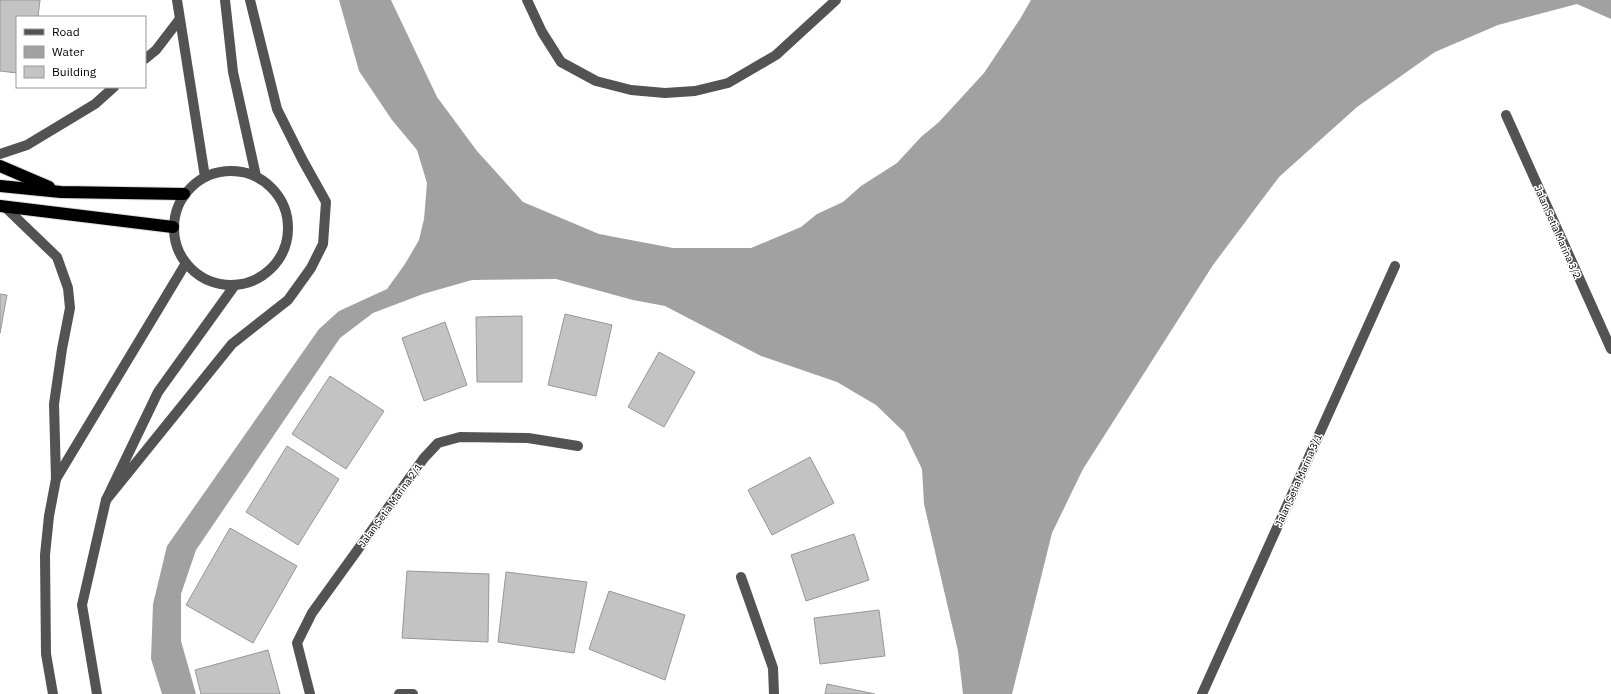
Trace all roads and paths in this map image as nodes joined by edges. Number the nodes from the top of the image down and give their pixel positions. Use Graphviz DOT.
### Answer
graph roads {
  1 [pos="177,0"];
  2 [pos="225,0"];
  3 [pos="250,0"];
  4 [pos="527,0"];
  5 [pos="833,2"];
  6 [pos="179,20"];
  7 [pos="146,58"];
  8 [pos="113,88"];
  9 [pos="1506,115"];
  10 [pos="0,154"];
  11 [pos="0,166"];
  12 [pos="256,176"];
  13 [pos="205,177"];
  14 [pos="0,186"];
  15 [pos="61,192"];
  16 [pos="184,194"];
  17 [pos="3,207"];
  18 [pos="173,227"];
  19 [pos="186,263"];
  20 [pos="1394,266"];
  21 [pos="234,285"];
  22 [pos="1611,349"];
  23 [pos="578,446"];
  24 [pos="56,479"];
  25 [pos="106,500"];
  26 [pos="740,577"];
  27 [pos="52,694"];
  28 [pos="97,694"];
  29 [pos="310,694"];
  30 [pos="399,694"];
  31 [pos="413,694"];
  32 [pos="774,694"];
  33 [pos="1202,694"];
  1 -- 6 [label="street"];
  2 -- 12 [label="street"];
  3 -- 25 [label="street"];
  4 -- 5 [label="street"];
  6 -- 7 [label="street"];
  6 -- 13 [label="street"];
  8 -- 10 [label="street"];
  9 -- 22 [label="street, Jalan Setia Marina 3/2"];
  11 -- 15 [label="highway"];
  12 -- 13 [label="street"];
  12 -- 21 [label="street"];
  13 -- 16 [label="street"];
  14 -- 15 [label="highway"];
  15 -- 16 [label="highway"];
  16 -- 18 [label="street"];
  17 -- 18 [label="highway"];
  17 -- 24 [label="street"];
  18 -- 19 [label="street"];
  19 -- 21 [label="street"];
  19 -- 24 [label="street"];
  20 -- 33 [label="street, Jalan Setia Marina 3/1"];
  21 -- 25 [label="street"];
  23 -- 29 [label="street, Jalan Setia Marina 2/1"];
  24 -- 27 [label="street"];
  25 -- 28 [label="street"];
  26 -- 32 [label="street"];
  30 -- 31 [label="street"];
}
